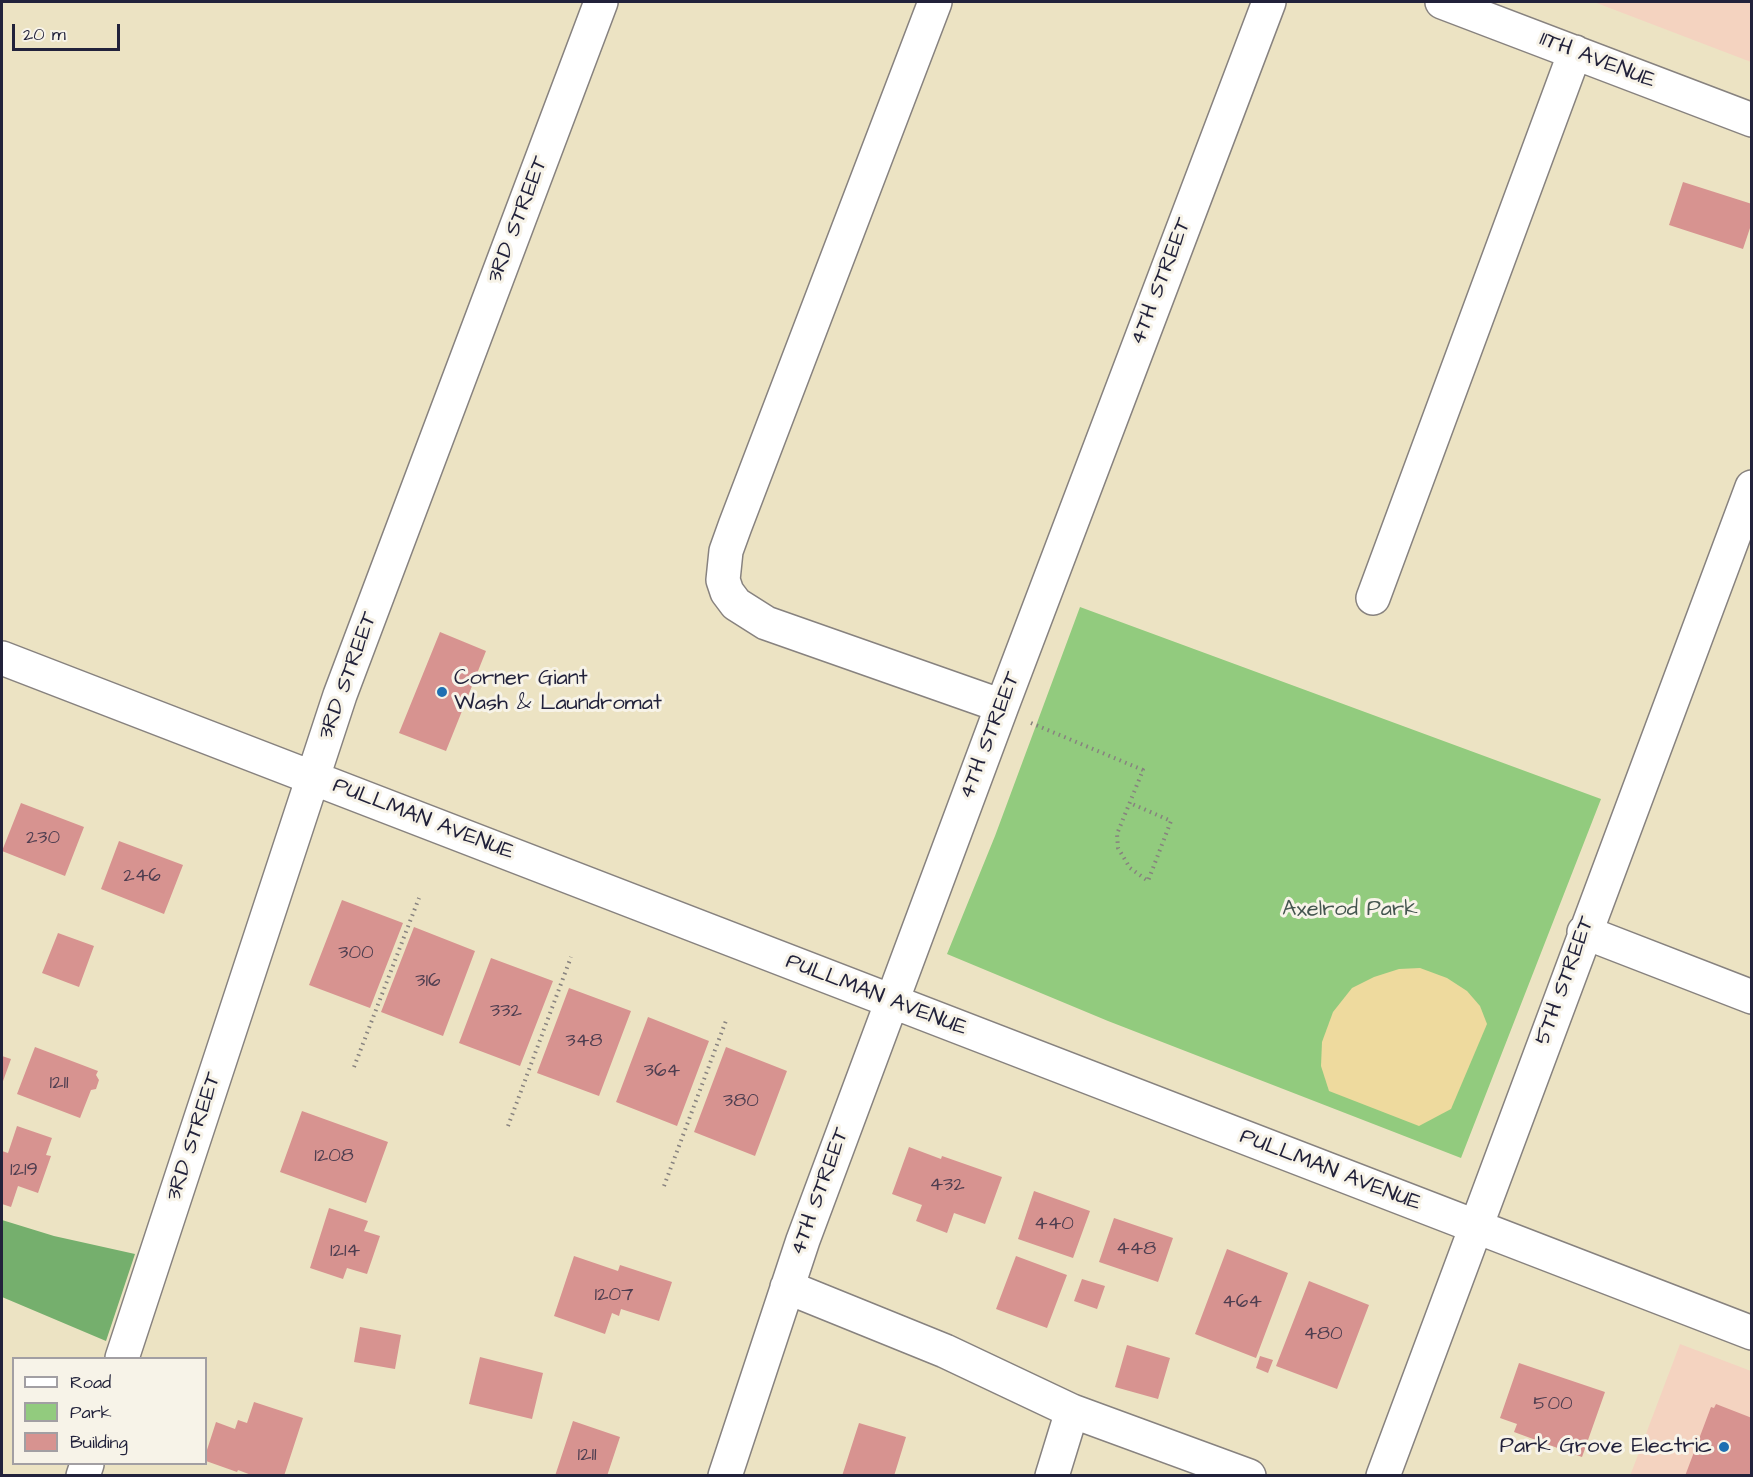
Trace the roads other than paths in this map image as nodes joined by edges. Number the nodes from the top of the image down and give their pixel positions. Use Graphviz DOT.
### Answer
graph roads {
  1 [pos="601,2"];
  2 [pos="935,2"];
  3 [pos="1269,2"];
  4 [pos="1442,2"];
  5 [pos="1575,52"];
  6 [pos="1752,120"];
  7 [pos="1752,487"];
  8 [pos="1373,598"];
  9 [pos="2,658"];
  10 [pos="1002,706"];
  11 [pos="313,777"];
  12 [pos="1584,932"];
  13 [pos="1752,997"];
  14 [pos="891,1002"];
  15 [pos="1475,1227"];
  16 [pos="787,1287"];
  17 [pos="1752,1333"];
  18 [pos="123,1357"];
  19 [pos="1072,1411"];
  20 [pos="725,1476"];
  21 [pos="1052,1476"];
  22 [pos="1249,1476"];
  23 [pos="1383,1476"];
  1 -- 11 [label="street, 3RD STREET"];
  2 -- 10 [label="street"];
  3 -- 10 [label="street, 4TH STREET"];
  4 -- 5 [label="street, 11TH AVENUE"];
  5 -- 6 [label="street, 11TH AVENUE"];
  5 -- 8 [label="street"];
  7 -- 12 [label="street, 5TH STREET"];
  9 -- 11 [label="street, PULLMAN AVENUE"];
  10 -- 14 [label="street, 4TH STREET"];
  11 -- 14 [label="street, PULLMAN AVENUE"];
  11 -- 18 [label="street, 3RD STREET"];
  12 -- 13 [label="street"];
  12 -- 15 [label="street, 5TH STREET"];
  14 -- 15 [label="street, PULLMAN AVENUE"];
  14 -- 16 [label="street, 4TH STREET"];
  15 -- 17 [label="street, PULLMAN AVENUE"];
  15 -- 23 [label="street, 5TH STREET"];
  16 -- 19 [label="street"];
  16 -- 20 [label="street, 4TH STREET"];
  19 -- 21 [label="street"];
  19 -- 22 [label="street"];
}
